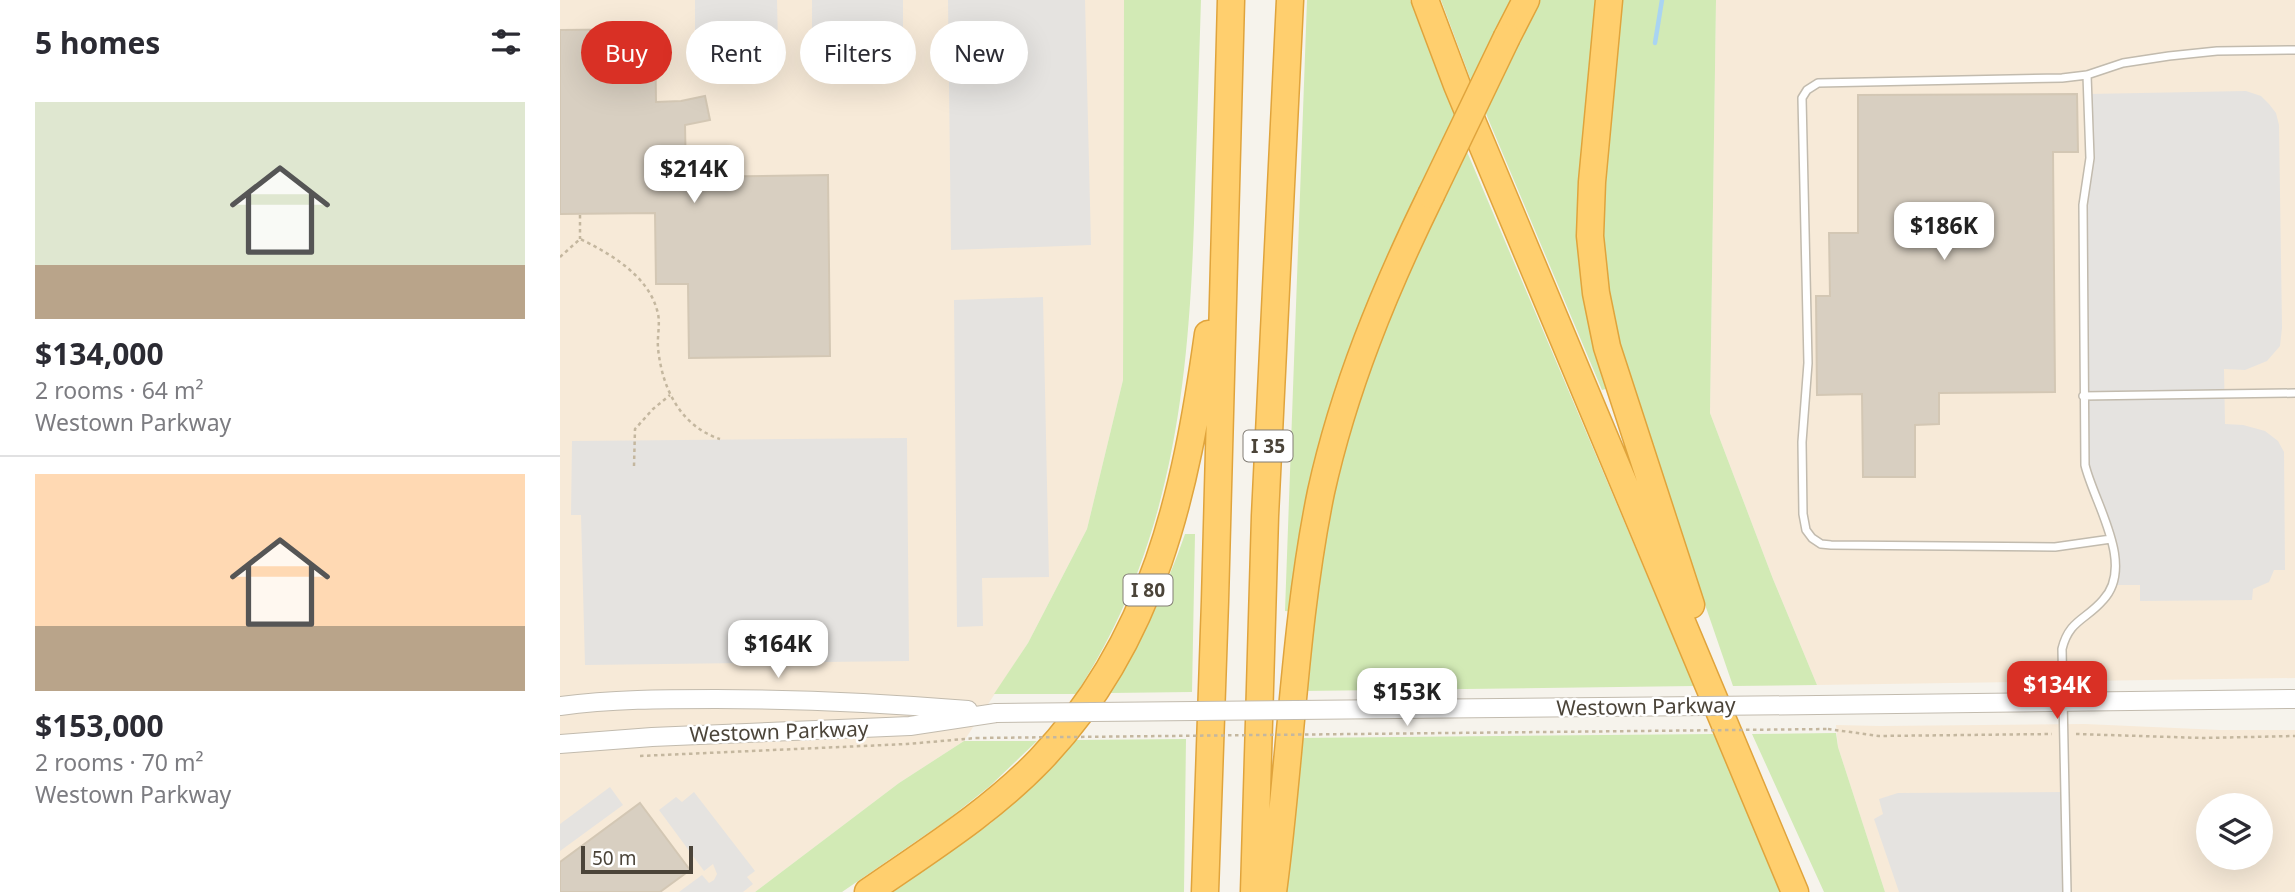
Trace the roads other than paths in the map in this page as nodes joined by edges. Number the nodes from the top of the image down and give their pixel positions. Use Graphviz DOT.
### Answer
graph roads {
  1 [pos="1231,0"];
  2 [pos="1290,0"];
  3 [pos="1425,0"];
  4 [pos="1526,0"];
  5 [pos="1609,0"];
  6 [pos="2295,50"];
  7 [pos="2087,75"];
  8 [pos="1226,180"];
  9 [pos="2295,393"];
  10 [pos="2083,396"];
  11 [pos="2111,539"];
  12 [pos="2295,699"];
  13 [pos="2064,701"];
  14 [pos="560,706"];
  15 [pos="996,713"];
  16 [pos="560,744"];
  17 [pos="1733,744"];
  18 [pos="1759,805"];
  19 [pos="868,892"];
  20 [pos="1205,892"];
  21 [pos="1254,892"];
  22 [pos="1273,892"];
  23 [pos="1795,892"];
  24 [pos="1812,892"];
  25 [pos="2067,892"];
  1 -- 8 [label="highway, I 80"];
  2 -- 21 [label="highway, I 35"];
  3 -- 17 [label="highway"];
  4 -- 22 [label="highway, bridge"];
  5 -- 17 [label="highway"];
  6 -- 7 [label="lane"];
  7 -- 10 [label="lane"];
  7 -- 11 [label="lane"];
  8 -- 19 [label="highway, I 80"];
  8 -- 20 [label="highway, I 35"];
  9 -- 10 [label="lane"];
  10 -- 11 [label="lane"];
  11 -- 13 [label="lane"];
  12 -- 13 [label="street, Westown Parkway"];
  13 -- 15 [label="street, Westown Parkway, bridge"];
  13 -- 25 [label="lane"];
  14 -- 15 [label="street, Westown Parkway"];
  15 -- 16 [label="street, Westown Parkway"];
  17 -- 18 [label="highway"];
  18 -- 23 [label="highway"];
  18 -- 24 [label="highway"];
}
